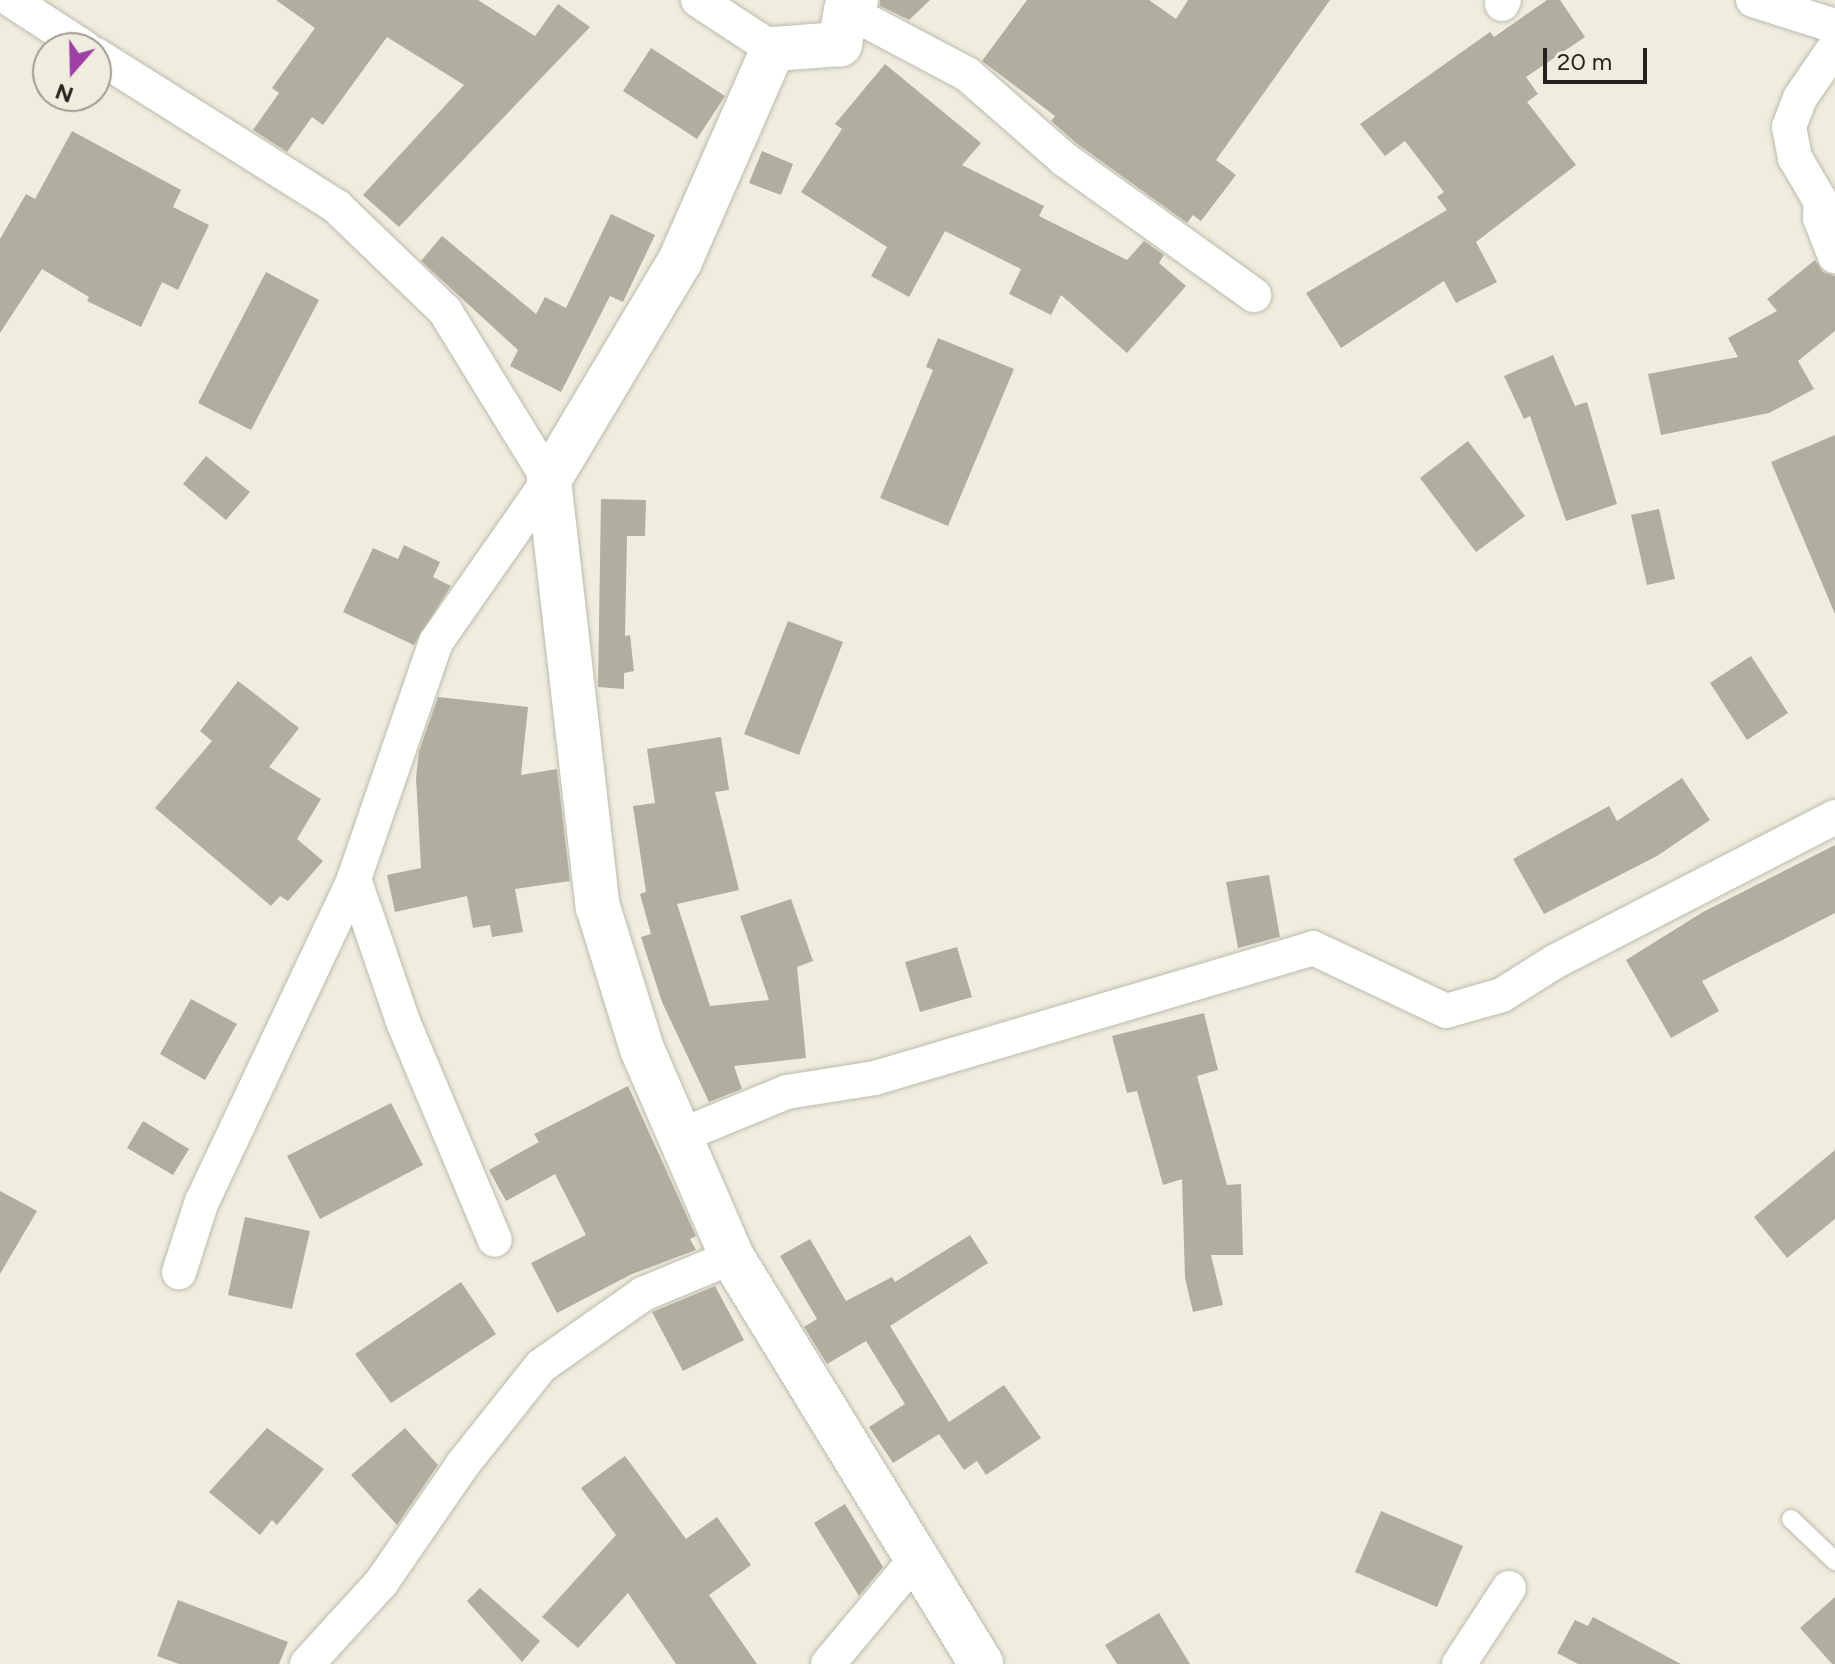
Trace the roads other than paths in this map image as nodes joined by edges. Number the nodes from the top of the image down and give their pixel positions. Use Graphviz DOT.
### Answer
graph roads {
  1 [pos="11,0"];
  2 [pos="698,0"];
  3 [pos="1753,0"];
  4 [pos="851,5"];
  5 [pos="1835,26"];
  6 [pos="60,32"];
  7 [pos="1835,47"];
  8 [pos="773,49"];
  9 [pos="112,65"];
  10 [pos="1835,256"];
  11 [pos="1254,295"];
  12 [pos="549,480"];
  13 [pos="1835,817"];
  14 [pos="354,879"];
  15 [pos="682,1135"];
  16 [pos="495,1240"];
  17 [pos="732,1257"];
  18 [pos="179,1272"];
  19 [pos="1791,1519"];
  20 [pos="914,1561"];
  21 [pos="1835,1561"];
  22 [pos="1509,1588"];
  23 [pos="307,1664"];
  24 [pos="828,1664"];
  25 [pos="981,1664"];
  26 [pos="1459,1664"];
  1 -- 6 [label="street"];
  2 -- 8 [label="street"];
  3 -- 5 [label="street"];
  4 -- 8 [label="street"];
  4 -- 11 [label="street"];
  7 -- 10 [label="street"];
  8 -- 12 [label="street"];
  9 -- 12 [label="street"];
  12 -- 14 [label="street"];
  12 -- 15 [label="street"];
  13 -- 15 [label="street"];
  14 -- 16 [label="street"];
  14 -- 18 [label="street"];
  15 -- 17 [label="street"];
  17 -- 20 [label="street"];
  17 -- 23 [label="street"];
  19 -- 21 [label="lane"];
  20 -- 24 [label="street"];
  20 -- 25 [label="street"];
  22 -- 26 [label="street"];
}
